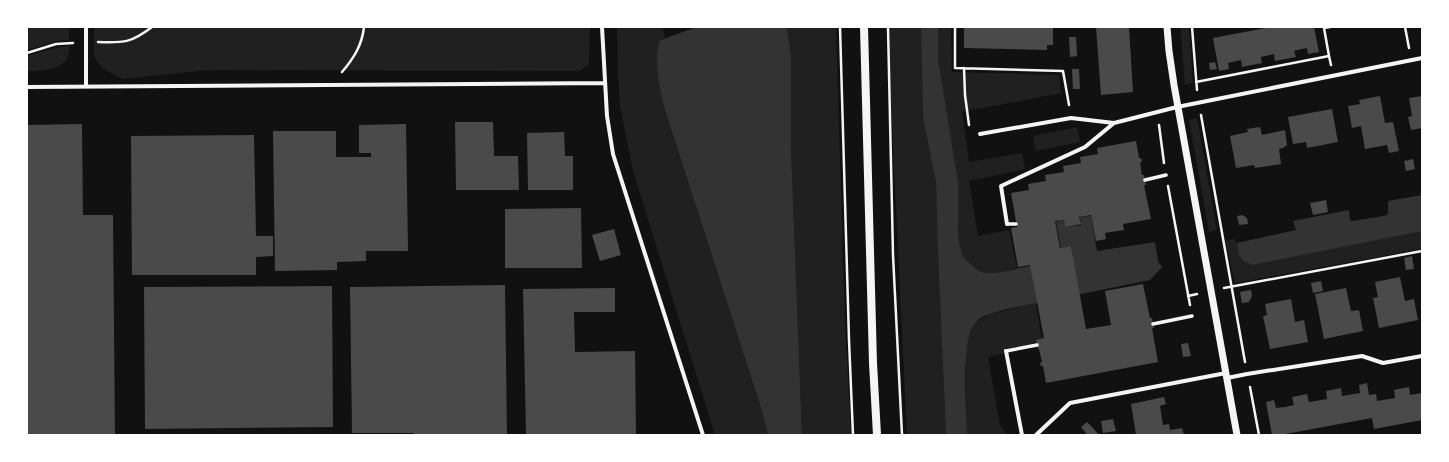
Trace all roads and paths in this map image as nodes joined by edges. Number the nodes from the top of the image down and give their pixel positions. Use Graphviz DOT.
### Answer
graph roads {
  1 [pos="86,27"];
  2 [pos="364,27"];
  3 [pos="602,27"];
  4 [pos="840,27"];
  5 [pos="864,27"];
  6 [pos="888,27"];
  7 [pos="955,27"];
  8 [pos="1167,27"];
  9 [pos="1192,27"];
  10 [pos="1330,27"];
  11 [pos="1405,27"];
  12 [pos="1422,58"];
  13 [pos="1410,60"];
  14 [pos="964,68"];
  15 [pos="1196,82"];
  16 [pos="604,83"];
  17 [pos="331,85"];
  18 [pos="86,86"];
  19 [pos="27,87"];
  20 [pos="1199,103"];
  21 [pos="1177,107"];
  22 [pos="1157,112"];
  23 [pos="1071,118"];
  24 [pos="1114,124"];
  25 [pos="969,125"];
  26 [pos="980,134"];
  27 [pos="1166,175"];
  28 [pos="1145,180"];
  29 [pos="1007,224"];
  30 [pos="1016,224"];
  31 [pos="1422,251"];
  32 [pos="1232,287"];
  33 [pos="1211,291"];
  34 [pos="1188,296"];
  35 [pos="1192,316"];
  36 [pos="1153,324"];
  37 [pos="1037,345"];
  38 [pos="1006,351"];
  39 [pos="1422,356"];
  40 [pos="1247,374"];
  41 [pos="1226,376"];
  42 [pos="703,435"];
  43 [pos="853,435"];
  44 [pos="877,435"];
  45 [pos="902,435"];
  46 [pos="1022,435"];
  47 [pos="1036,435"];
  48 [pos="1237,435"];
  49 [pos="1259,435"];
  1 -- 18 [label="street"];
  2 -- 17 [label="path"];
  3 -- 16 [label="street"];
  4 -- 43 [label="path"];
  5 -- 44 [label="main road"];
  6 -- 45 [label="path"];
  7 -- 14 [label="path"];
  8 -- 21 [label="street"];
  9 -- 15 [label="path"];
  10 -- 15 [label="path"];
  11 -- 13 [label="path"];
  12 -- 13 [label="street"];
  13 -- 20 [label="street"];
  14 -- 23 [label="path"];
  14 -- 25 [label="path"];
  15 -- 20 [label="path"];
  16 -- 17 [label="street"];
  16 -- 42 [label="street"];
  17 -- 18 [label="street"];
  18 -- 19 [label="street"];
  20 -- 21 [label="street"];
  20 -- 32 [label="path"];
  21 -- 22 [label="street"];
  21 -- 33 [label="street"];
  22 -- 24 [label="street"];
  22 -- 27 [label="path"];
  23 -- 24 [label="street"];
  23 -- 26 [label="street"];
  24 -- 29 [label="street"];
  27 -- 28 [label="street"];
  27 -- 34 [label="path"];
  29 -- 30 [label="street"];
  31 -- 32 [label="path"];
  32 -- 33 [label="path"];
  32 -- 40 [label="path"];
  33 -- 34 [label="path"];
  33 -- 41 [label="street"];
  34 -- 35 [label="path"];
  35 -- 36 [label="street"];
  37 -- 38 [label="street"];
  38 -- 46 [label="street"];
  39 -- 40 [label="street"];
  40 -- 41 [label="street"];
  40 -- 49 [label="path"];
  41 -- 47 [label="street"];
  41 -- 48 [label="street"];
}
